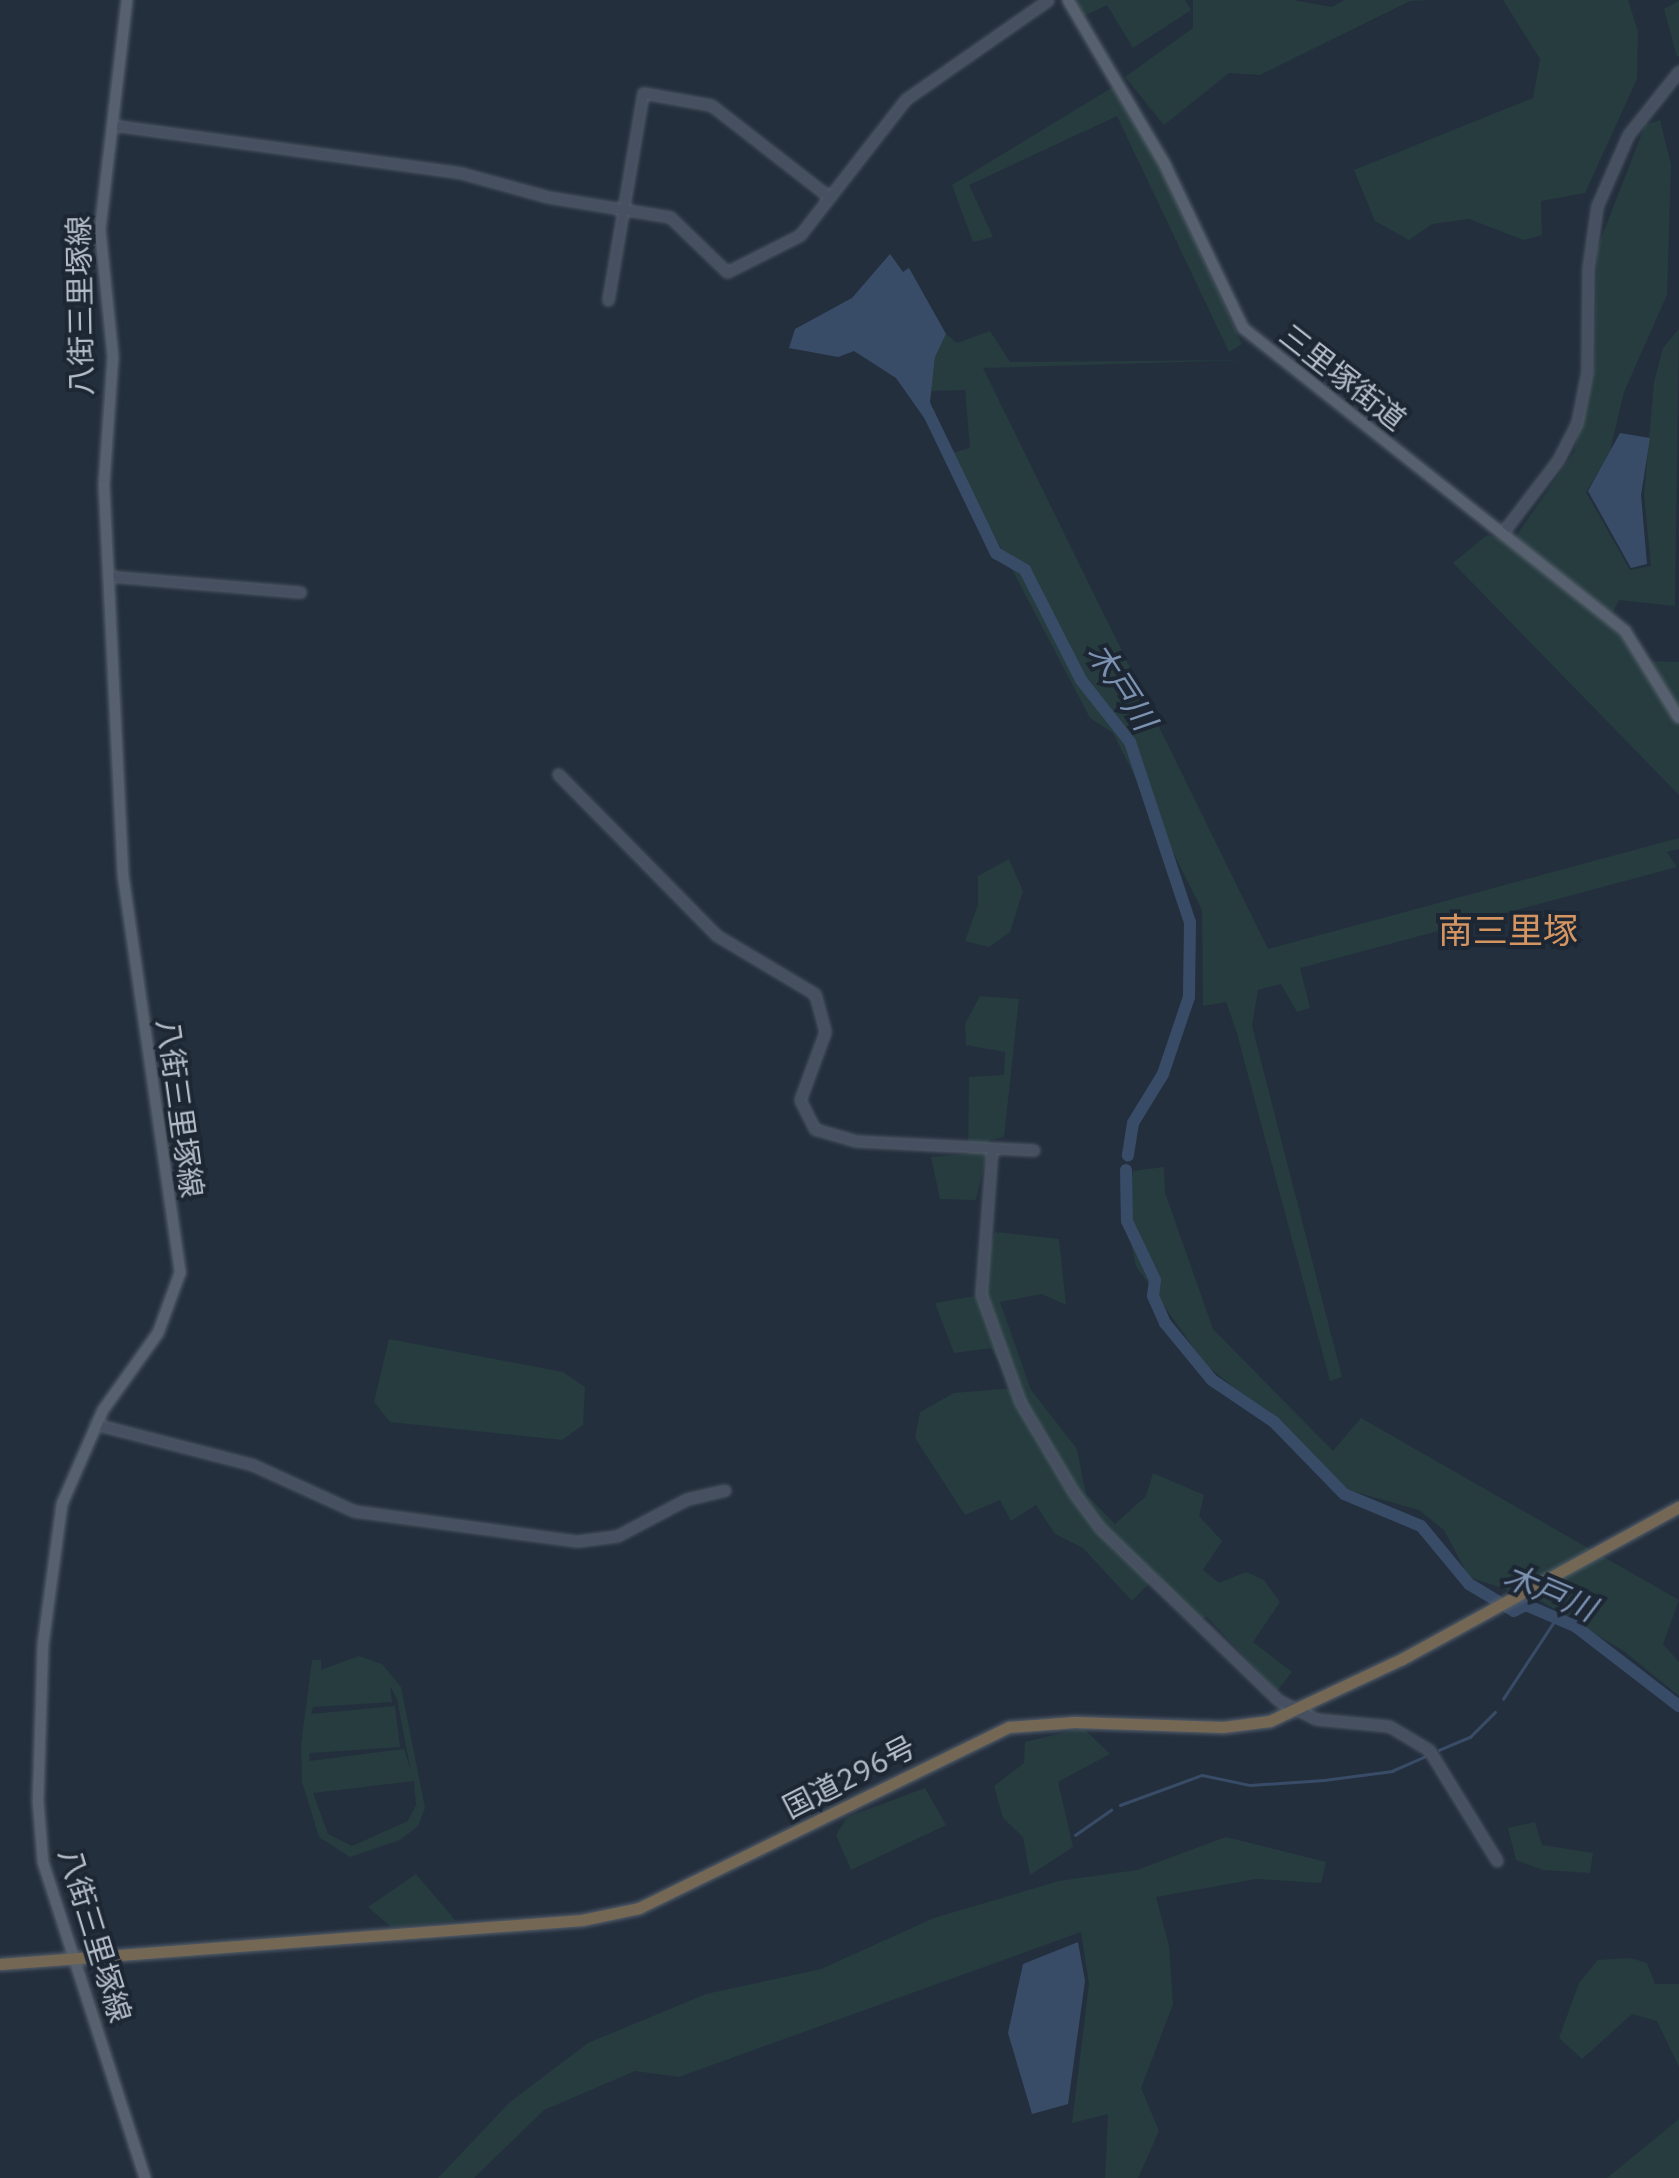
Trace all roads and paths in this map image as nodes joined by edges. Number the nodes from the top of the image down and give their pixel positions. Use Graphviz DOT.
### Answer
graph roads {
  1 [pos="128,0"];
  2 [pos="1048,0"];
  3 [pos="1068,0"];
  4 [pos="1679,71"];
  5 [pos="112,125"];
  6 [pos="829,197"];
  7 [pos="622,208"];
  8 [pos="608,300"];
  9 [pos="1504,532"];
  10 [pos="108,576"];
  11 [pos="300,592"];
  12 [pos="1679,718"];
  13 [pos="558,774"];
  14 [pos="992,1148"];
  15 [pos="1034,1150"];
  16 [pos="96,1424"];
  17 [pos="725,1490"];
  18 [pos="1679,1506"];
  19 [pos="1294,1711"];
  20 [pos="1497,1861"];
  21 [pos="74,1958"];
  22 [pos="0,1964"];
  23 [pos="145,2178"];
  1 -- 5 [label="main road, 八街三里塚線"];
  2 -- 6 [label="street"];
  3 -- 9 [label="main road, 三里塚街道"];
  4 -- 9 [label="street"];
  5 -- 7 [label="street"];
  5 -- 10 [label="main road, 八街三里塚線"];
  6 -- 7 [label="street"];
  6 -- 7 [label="street"];
  7 -- 8 [label="street"];
  9 -- 12 [label="main road, 三里塚街道"];
  10 -- 11 [label="street"];
  10 -- 16 [label="main road, 八街三里塚線"];
  13 -- 14 [label="street"];
  14 -- 15 [label="street"];
  14 -- 19 [label="street"];
  16 -- 17 [label="street"];
  16 -- 21 [label="main road, 八街三里塚線"];
  18 -- 19 [label="highway, 国道296号"];
  19 -- 20 [label="street"];
  19 -- 21 [label="highway, 国道296号"];
  21 -- 22 [label="highway, 国道296号"];
  21 -- 23 [label="main road, 八街三里塚線"];
}
